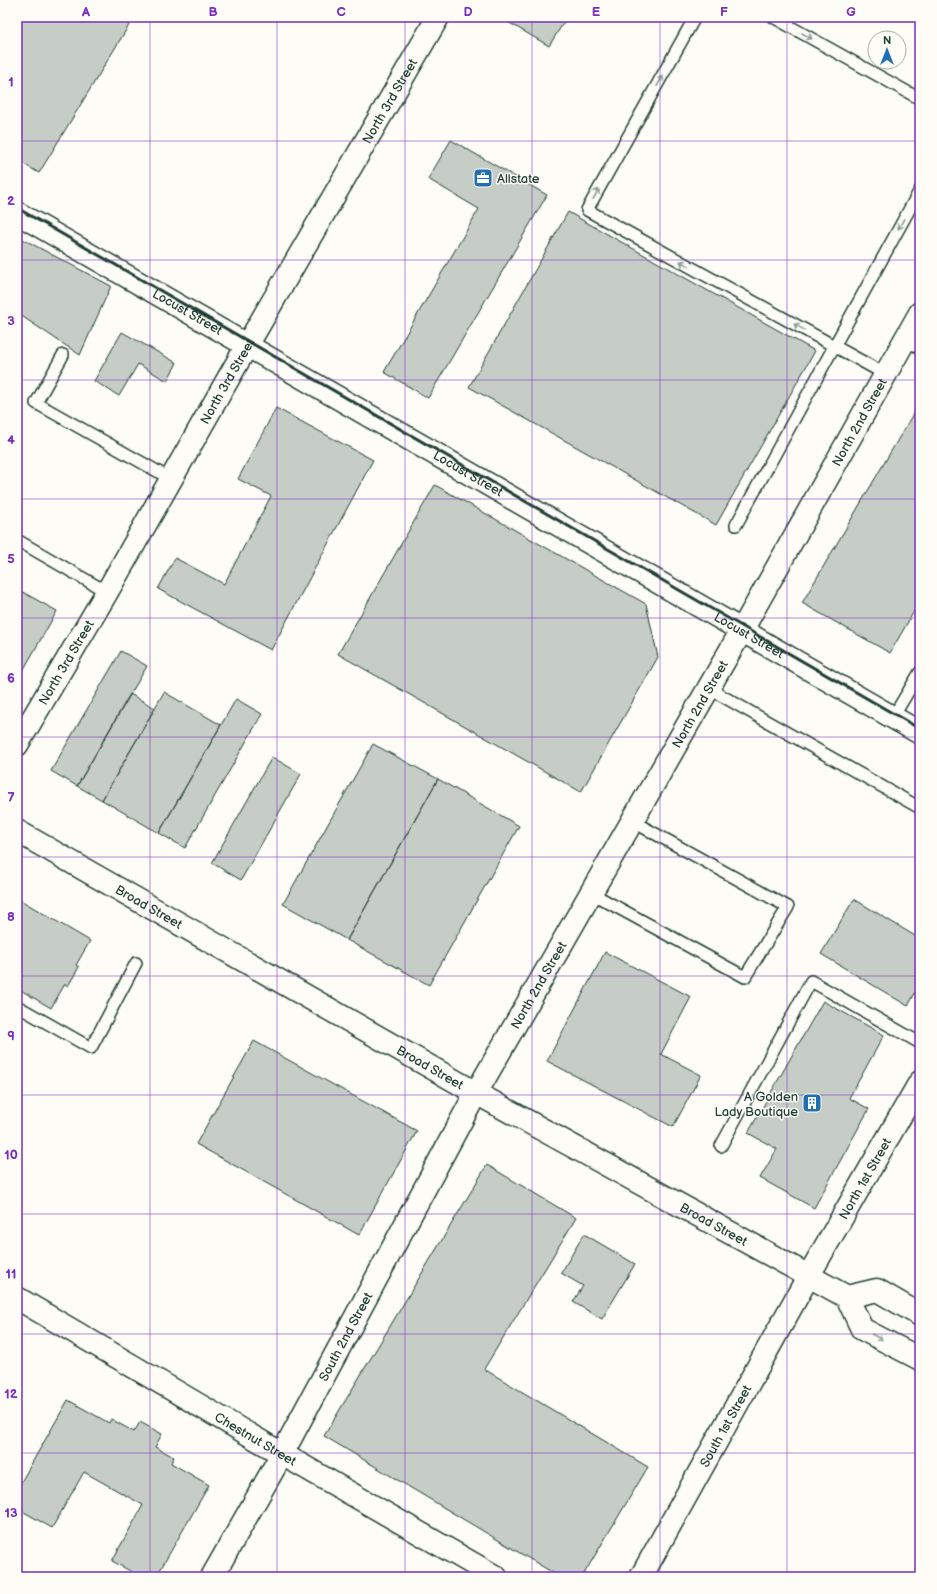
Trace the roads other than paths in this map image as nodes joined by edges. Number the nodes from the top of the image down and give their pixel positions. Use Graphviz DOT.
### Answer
graph roads {
  1 [pos="438,17"];
  2 [pos="695,17"];
  3 [pos="773,17"];
  4 [pos="920,99"];
  5 [pos="920,190"];
  6 [pos="17,212"];
  7 [pos="920,313"];
  8 [pos="912,344"];
  9 [pos="248,345"];
  10 [pos="833,346"];
  11 [pos="63,355"];
  12 [pos="885,374"];
  13 [pos="171,479"];
  14 [pos="736,525"];
  15 [pos="17,540"];
  16 [pos="107,592"];
  17 [pos="742,630"];
  18 [pos="920,672"];
  19 [pos="708,688"];
  20 [pos="893,717"];
  21 [pos="920,733"];
  22 [pos="17,745"];
  23 [pos="920,808"];
  24 [pos="632,821"];
  25 [pos="17,831"];
  26 [pos="591,892"];
  27 [pos="136,963"];
  28 [pos="17,1006"];
  29 [pos="920,1043"];
  30 [pos="920,1082"];
  31 [pos="476,1093"];
  32 [pos="721,1146"];
  33 [pos="809,1276"];
  34 [pos="847,1297"];
  35 [pos="17,1298"];
  36 [pos="920,1315"];
  37 [pos="920,1359"];
  38 [pos="282,1454"];
  39 [pos="212,1577"];
  40 [pos="496,1577"];
  41 [pos="641,1577"];
  1 -- 9 [label="street, North 3rd Street"];
  10 -- 2 [label="lane, one-way"];
  3 -- 4 [label="lane, one-way"];
  5 -- 10 [label="lane, one-way"];
  6 -- 9 [label="street, Locust Street"];
  7 -- 8 [label="street, North 2nd Street"];
  8 -- 12 [label="street, North 2nd Street"];
  9 -- 13 [label="street, North 3rd Street"];
  9 -- 17 [label="street, Locust Street"];
  10 -- 12 [label="lane"];
  10 -- 14 [label="lane"];
  11 -- 13 [label="lane"];
  12 -- 17 [label="street, North 2nd Street"];
  13 -- 16 [label="street, North 3rd Street"];
  15 -- 16 [label="lane"];
  16 -- 22 [label="street, North 3rd Street"];
  17 -- 19 [label="street, North 2nd Street"];
  17 -- 20 [label="street, Locust Street"];
  18 -- 20 [label="lane"];
  19 -- 23 [label="lane"];
  19 -- 24 [label="street, North 2nd Street"];
  20 -- 21 [label="street, Locust Street"];
  24 -- 26 [label="street, North 2nd Street"];
  24 -- 26 [label="lane"];
  25 -- 31 [label="street, Broad Street"];
  26 -- 31 [label="street, North 2nd Street"];
  27 -- 28 [label="lane"];
  29 -- 32 [label="lane"];
  30 -- 33 [label="street, North 1st Street"];
  31 -- 33 [label="street, Broad Street"];
  31 -- 38 [label="street, South 2nd Street"];
  33 -- 34 [label="street, Broad Street"];
  33 -- 41 [label="street, South 1st Street"];
  34 -- 36 [label="street"];
  34 -- 37 [label="street, one-way"];
  35 -- 38 [label="street, Chestnut Street"];
  38 -- 39 [label="street, South 2nd Street"];
  38 -- 40 [label="street, Chestnut Street"];
}
